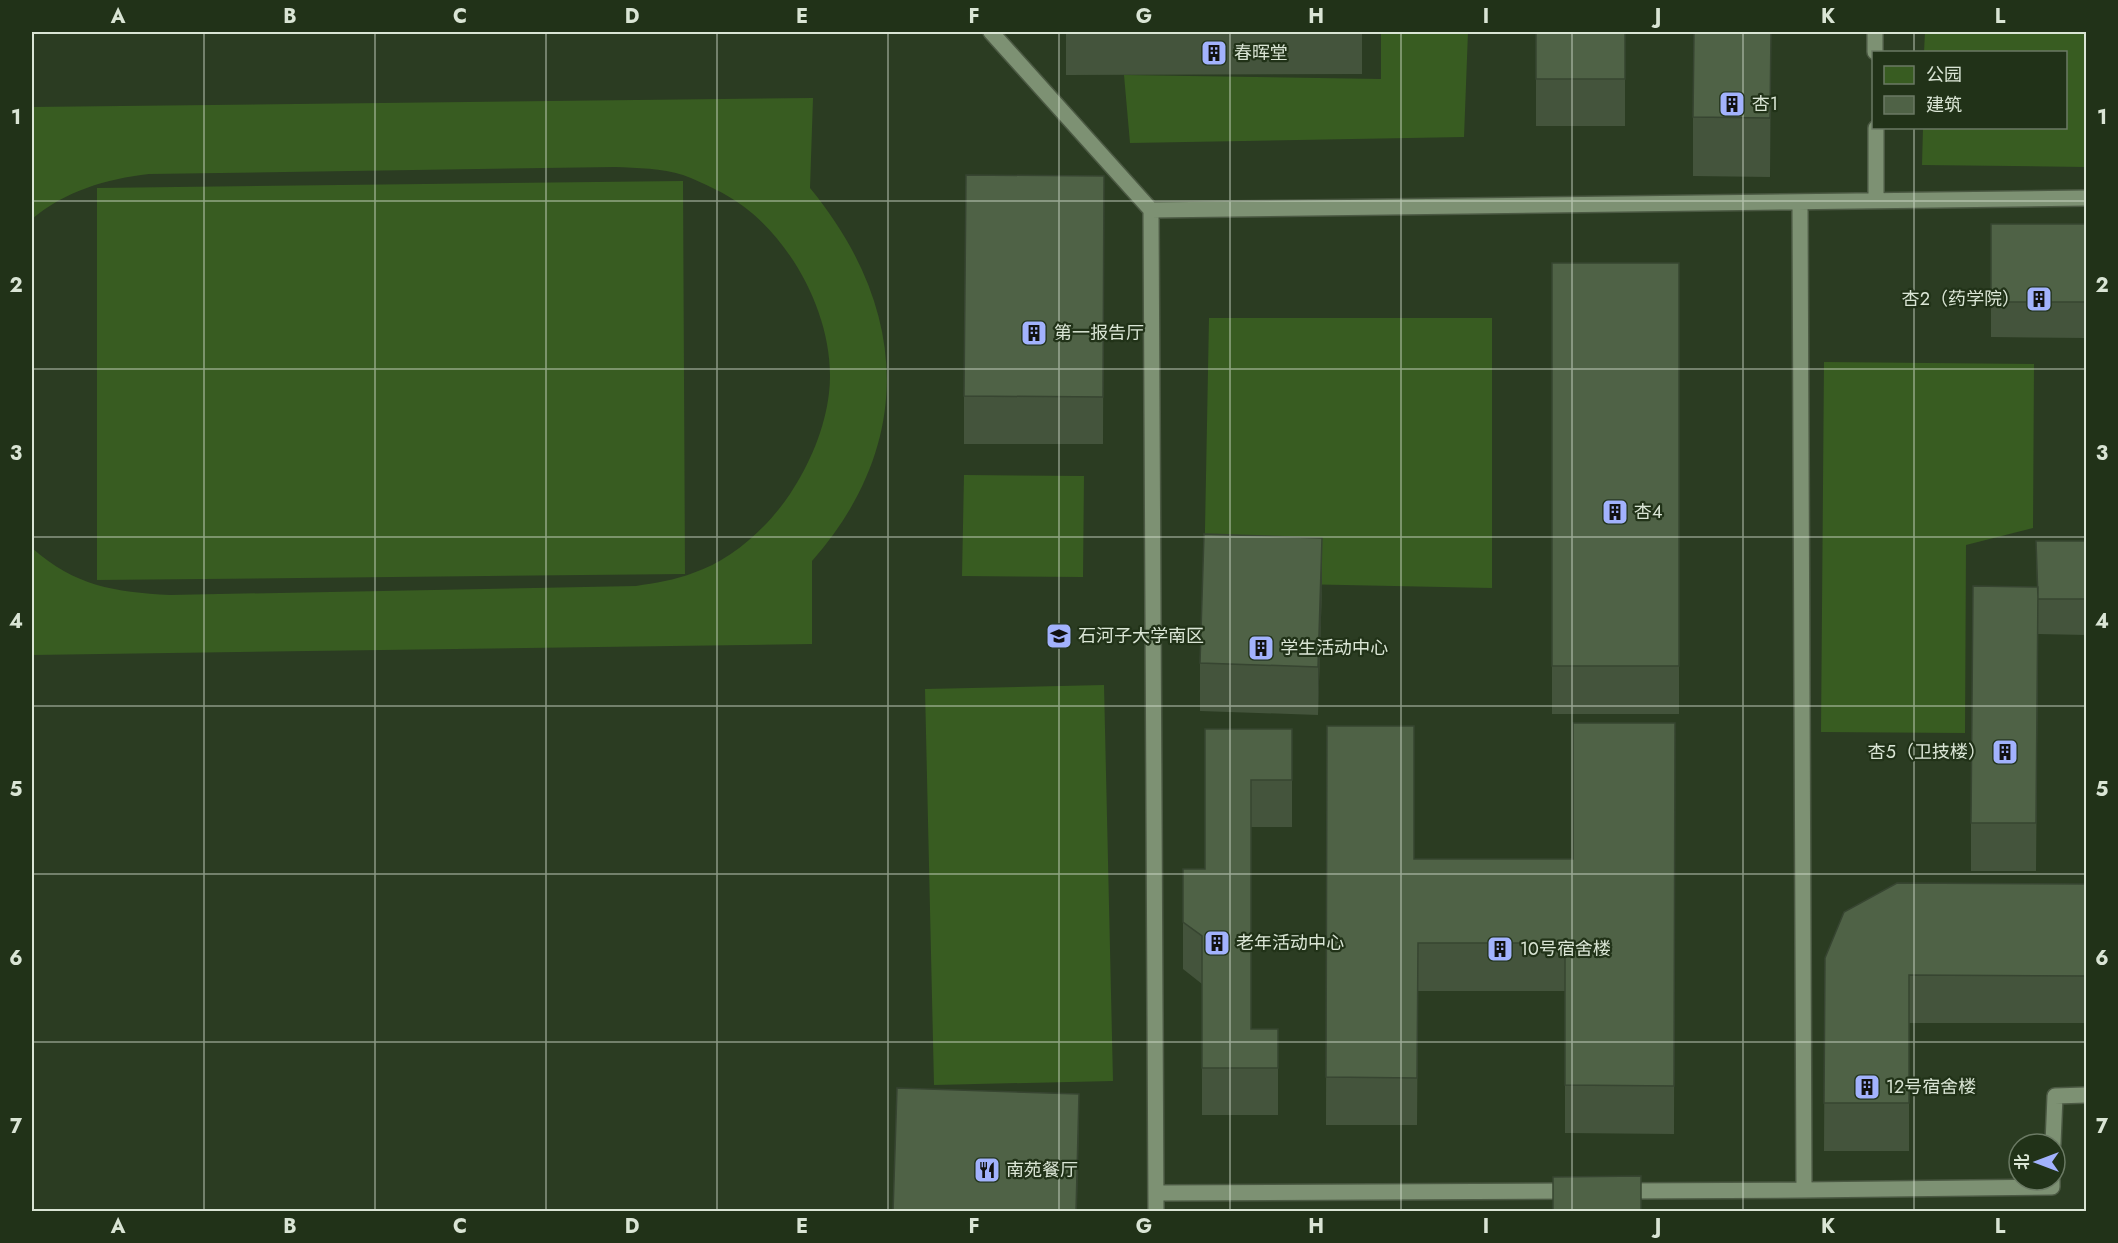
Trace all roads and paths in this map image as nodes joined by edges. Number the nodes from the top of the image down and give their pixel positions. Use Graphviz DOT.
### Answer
graph roads {
  1 [pos="991,32"];
  2 [pos="1875,32"];
  3 [pos="1875,51"];
  4 [pos="1876,129"];
  5 [pos="2086,198"];
  6 [pos="1876,200"];
  7 [pos="1800,202"];
  8 [pos="1151,210"];
  9 [pos="2086,1095"];
  10 [pos="2054,1132"];
  11 [pos="2007,1188"];
  12 [pos="1804,1190"];
  13 [pos="1588,1191"];
  14 [pos="1612,1191"];
  15 [pos="1156,1193"];
  16 [pos="1156,1212"];
  1 -- 8 [label="lane"];
  2 -- 3 [label="lane"];
  4 -- 6 [label="lane"];
  5 -- 6 [label="lane"];
  6 -- 7 [label="lane"];
  7 -- 8 [label="lane"];
  7 -- 12 [label="lane"];
  8 -- 15 [label="lane"];
  9 -- 10 [label="lane"];
  11 -- 12 [label="lane"];
  12 -- 14 [label="lane"];
  13 -- 15 [label="lane"];
  15 -- 16 [label="lane"];
}
